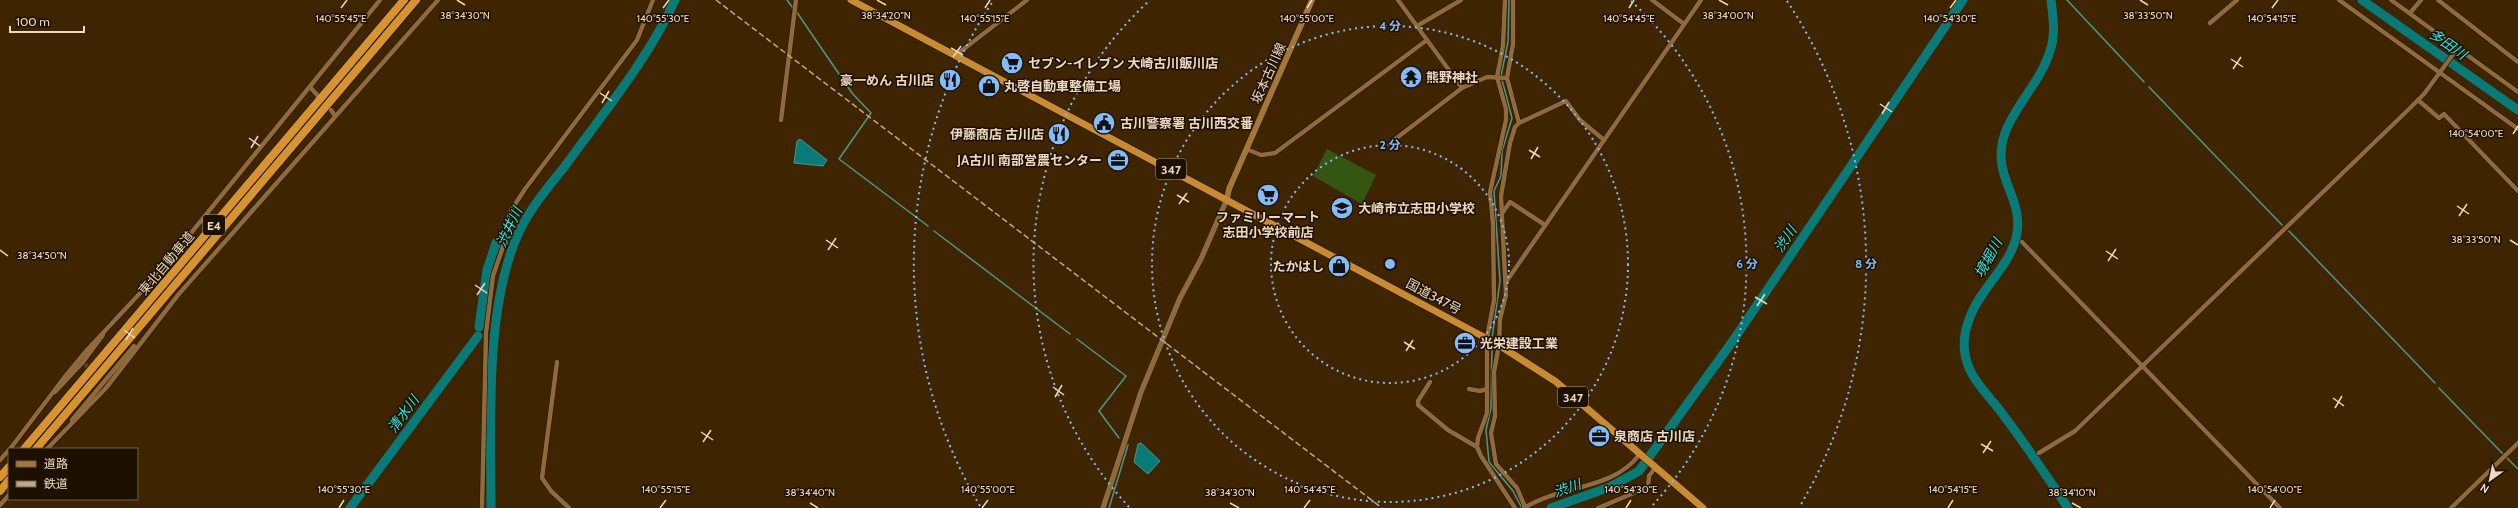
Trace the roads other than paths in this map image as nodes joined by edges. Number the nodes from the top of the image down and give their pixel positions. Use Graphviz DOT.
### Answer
graph roads {
  1 [pos="380,0"];
  2 [pos="404,0"];
  3 [pos="416,0"];
  4 [pos="438,0"];
  5 [pos="654,0"];
  6 [pos="796,0"];
  7 [pos="851,0"];
  8 [pos="1027,0"];
  9 [pos="1312,0"];
  10 [pos="1398,0"];
  11 [pos="1461,0"];
  12 [pos="1505,0"];
  13 [pos="1513,0"];
  14 [pos="1652,0"];
  15 [pos="1701,0"];
  16 [pos="2237,0"];
  17 [pos="2339,0"];
  18 [pos="2392,0"];
  19 [pos="2421,0"];
  20 [pos="2438,0"];
  21 [pos="2410,13"];
  22 [pos="2210,23"];
  23 [pos="1684,24"];
  24 [pos="1417,26"];
  25 [pos="1427,40"];
  26 [pos="2456,50"];
  27 [pos="956,55"];
  28 [pos="2518,62"];
  29 [pos="2440,72"];
  30 [pos="1498,77"];
  31 [pos="1506,78"];
  32 [pos="310,87"];
  33 [pos="1462,88"];
  34 [pos="2518,92"];
  35 [pos="318,96"];
  36 [pos="2418,100"];
  37 [pos="331,110"];
  38 [pos="335,116"];
  39 [pos="781,120"];
  40 [pos="1519,123"];
  41 [pos="2518,129"];
  42 [pos="1394,140"];
  43 [pos="1604,140"];
  44 [pos="1246,149"];
  45 [pos="2518,191"];
  46 [pos="1227,199"];
  47 [pos="1503,212"];
  48 [pos="1545,225"];
  49 [pos="2022,242"];
  50 [pos="1506,282"];
  51 [pos="105,331"];
  52 [pos="143,339"];
  53 [pos="1488,339"];
  54 [pos="1498,344"];
  55 [pos="557,362"];
  56 [pos="2142,366"];
  57 [pos="1430,382"];
  58 [pos="1469,389"];
  59 [pos="1487,389"];
  60 [pos="51,396"];
  61 [pos="69,427"];
  62 [pos="2518,443"];
  63 [pos="1477,447"];
  64 [pos="10,448"];
  65 [pos="25,448"];
  66 [pos="37,448"];
  67 [pos="49,448"];
  68 [pos="8,450"];
  69 [pos="2039,453"];
  70 [pos="1641,456"];
  71 [pos="0,460"];
  72 [pos="8,467"];
  73 [pos="1654,467"];
  74 [pos="0,477"];
  75 [pos="8,481"];
  76 [pos="0,491"];
  77 [pos="8,496"];
  78 [pos="0,506"];
  79 [pos="482,508"];
  80 [pos="569,508"];
  81 [pos="1103,508"];
  82 [pos="1515,508"];
  83 [pos="1525,508"];
  84 [pos="1598,508"];
  85 [pos="1703,508"];
  86 [pos="2280,508"];
  87 [pos="2451,508"];
  1 -- 32 [label="street"];
  2 -- 65 [label="highway, 東北自動車道 / E4"];
  3 -- 66 [label="highway, 東北自動車道 / E4"];
  4 -- 38 [label="street"];
  5 -- 79 [label="street"];
  6 -- 39 [label="street"];
  7 -- 27 [label="highway, 国道347号 / 347"];
  8 -- 27 [label="street"];
  9 -- 44 [label="main road, 坂本古川線"];
  10 -- 24 [label="street"];
  11 -- 24 [label="street"];
  12 -- 30 [label="street"];
  13 -- 31 [label="street"];
  14 -- 23 [label="street"];
  15 -- 23 [label="street"];
  16 -- 22 [label="street"];
  17 -- 29 [label="street"];
  18 -- 21 [label="street"];
  19 -- 21 [label="street"];
  20 -- 28 [label="street"];
  21 -- 26 [label="street"];
  23 -- 43 [label="street"];
  24 -- 25 [label="street"];
  25 -- 33 [label="street"];
  25 -- 44 [label="street"];
  26 -- 29 [label="street"];
  26 -- 34 [label="street"];
  27 -- 46 [label="highway, 国道347号 / 347"];
  29 -- 36 [label="street"];
  29 -- 41 [label="street"];
  30 -- 31 [label="street"];
  30 -- 33 [label="street"];
  30 -- 53 [label="street"];
  31 -- 40 [label="street"];
  32 -- 35 [label="street"];
  32 -- 51 [label="street"];
  33 -- 42 [label="street"];
  36 -- 45 [label="street"];
  36 -- 56 [label="street"];
  37 -- 38 [label="street"];
  38 -- 52 [label="street"];
  40 -- 43 [label="street"];
  40 -- 47 [label="street"];
  43 -- 48 [label="street"];
  44 -- 46 [label="main road, 坂本古川線"];
  46 -- 53 [label="highway, 国道347号 / 347"];
  46 -- 81 [label="street"];
  47 -- 48 [label="street"];
  47 -- 50 [label="street"];
  48 -- 50 [label="street"];
  49 -- 56 [label="street"];
  50 -- 54 [label="street"];
  51 -- 60 [label="street"];
  51 -- 60 [label="street"];
  52 -- 61 [label="street"];
  52 -- 61 [label="street"];
  53 -- 54 [label="highway, 国道347号 / 347"];
  53 -- 59 [label="street"];
  54 -- 70 [label="highway, 国道347号 / 347"];
  54 -- 83 [label="street"];
  55 -- 80 [label="street"];
  56 -- 69 [label="street"];
  56 -- 86 [label="street"];
  57 -- 63 [label="street"];
  58 -- 59 [label="street"];
  59 -- 63 [label="street"];
  60 -- 64 [label="street"];
  61 -- 67 [label="street"];
  62 -- 87 [label="street"];
  63 -- 82 [label="street"];
  68 -- 71 [label="street"];
  70 -- 73 [label="highway, 国道347号 / 347"];
  70 -- 83 [label="street"];
  72 -- 74 [label="highway"];
  73 -- 84 [label="street"];
  73 -- 85 [label="highway, 国道347号 / 347"];
  75 -- 76 [label="highway"];
  77 -- 78 [label="street"];
}
